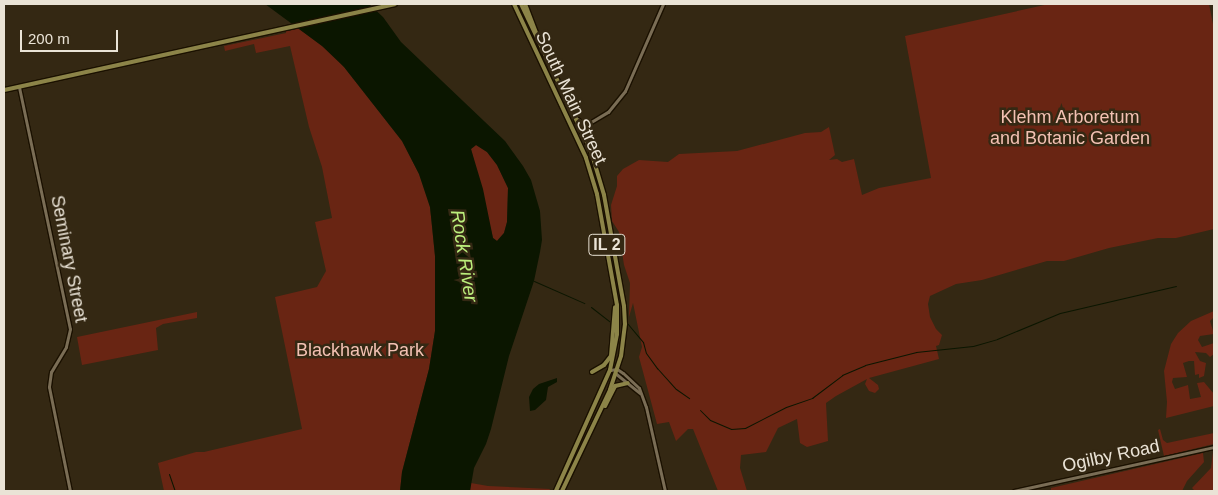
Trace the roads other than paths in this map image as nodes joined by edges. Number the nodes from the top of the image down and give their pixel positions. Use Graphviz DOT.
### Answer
graph roads {
  1 [pos="396,4"];
  2 [pos="514,4"];
  3 [pos="523,4"];
  4 [pos="663,4"];
  5 [pos="19,87"];
  6 [pos="4,90"];
  7 [pos="576,118"];
  8 [pos="591,122"];
  9 [pos="584,135"];
  10 [pos="616,295"];
  11 [pos="610,370"];
  12 [pos="592,372"];
  13 [pos="616,372"];
  14 [pos="628,383"];
  15 [pos="641,393"];
  16 [pos="602,409"];
  17 [pos="1214,447"];
  18 [pos="70,491"];
  19 [pos="556,491"];
  20 [pos="562,491"];
  21 [pos="665,491"];
  22 [pos="1014,491"];
  1 -- 5 [label="main road"];
  2 -- 10 [label="main road, South Main Street / IL 2"];
  3 -- 7 [label="main road, South Main Street / IL 2"];
  4 -- 8 [label="street"];
  5 -- 6 [label="main road"];
  5 -- 18 [label="street, Seminary Street"];
  7 -- 8 [label="street"];
  7 -- 9 [label="main road, South Main Street / IL 2"];
  8 -- 9 [label="street"];
  9 -- 13 [label="main road, South Main Street / IL 2"];
  10 -- 11 [label="main road, South Main Street / IL 2"];
  10 -- 12 [label="main road"];
  11 -- 13 [label="street"];
  11 -- 19 [label="main road, South Main Street / IL 2"];
  13 -- 14 [label="street"];
  13 -- 15 [label="street"];
  13 -- 16 [label="main road, South Main Street / IL 2"];
  14 -- 15 [label="street"];
  14 -- 16 [label="main road"];
  15 -- 21 [label="street"];
  16 -- 20 [label="main road, South Main Street / IL 2"];
  17 -- 22 [label="street, Ogilby Road"];
}
